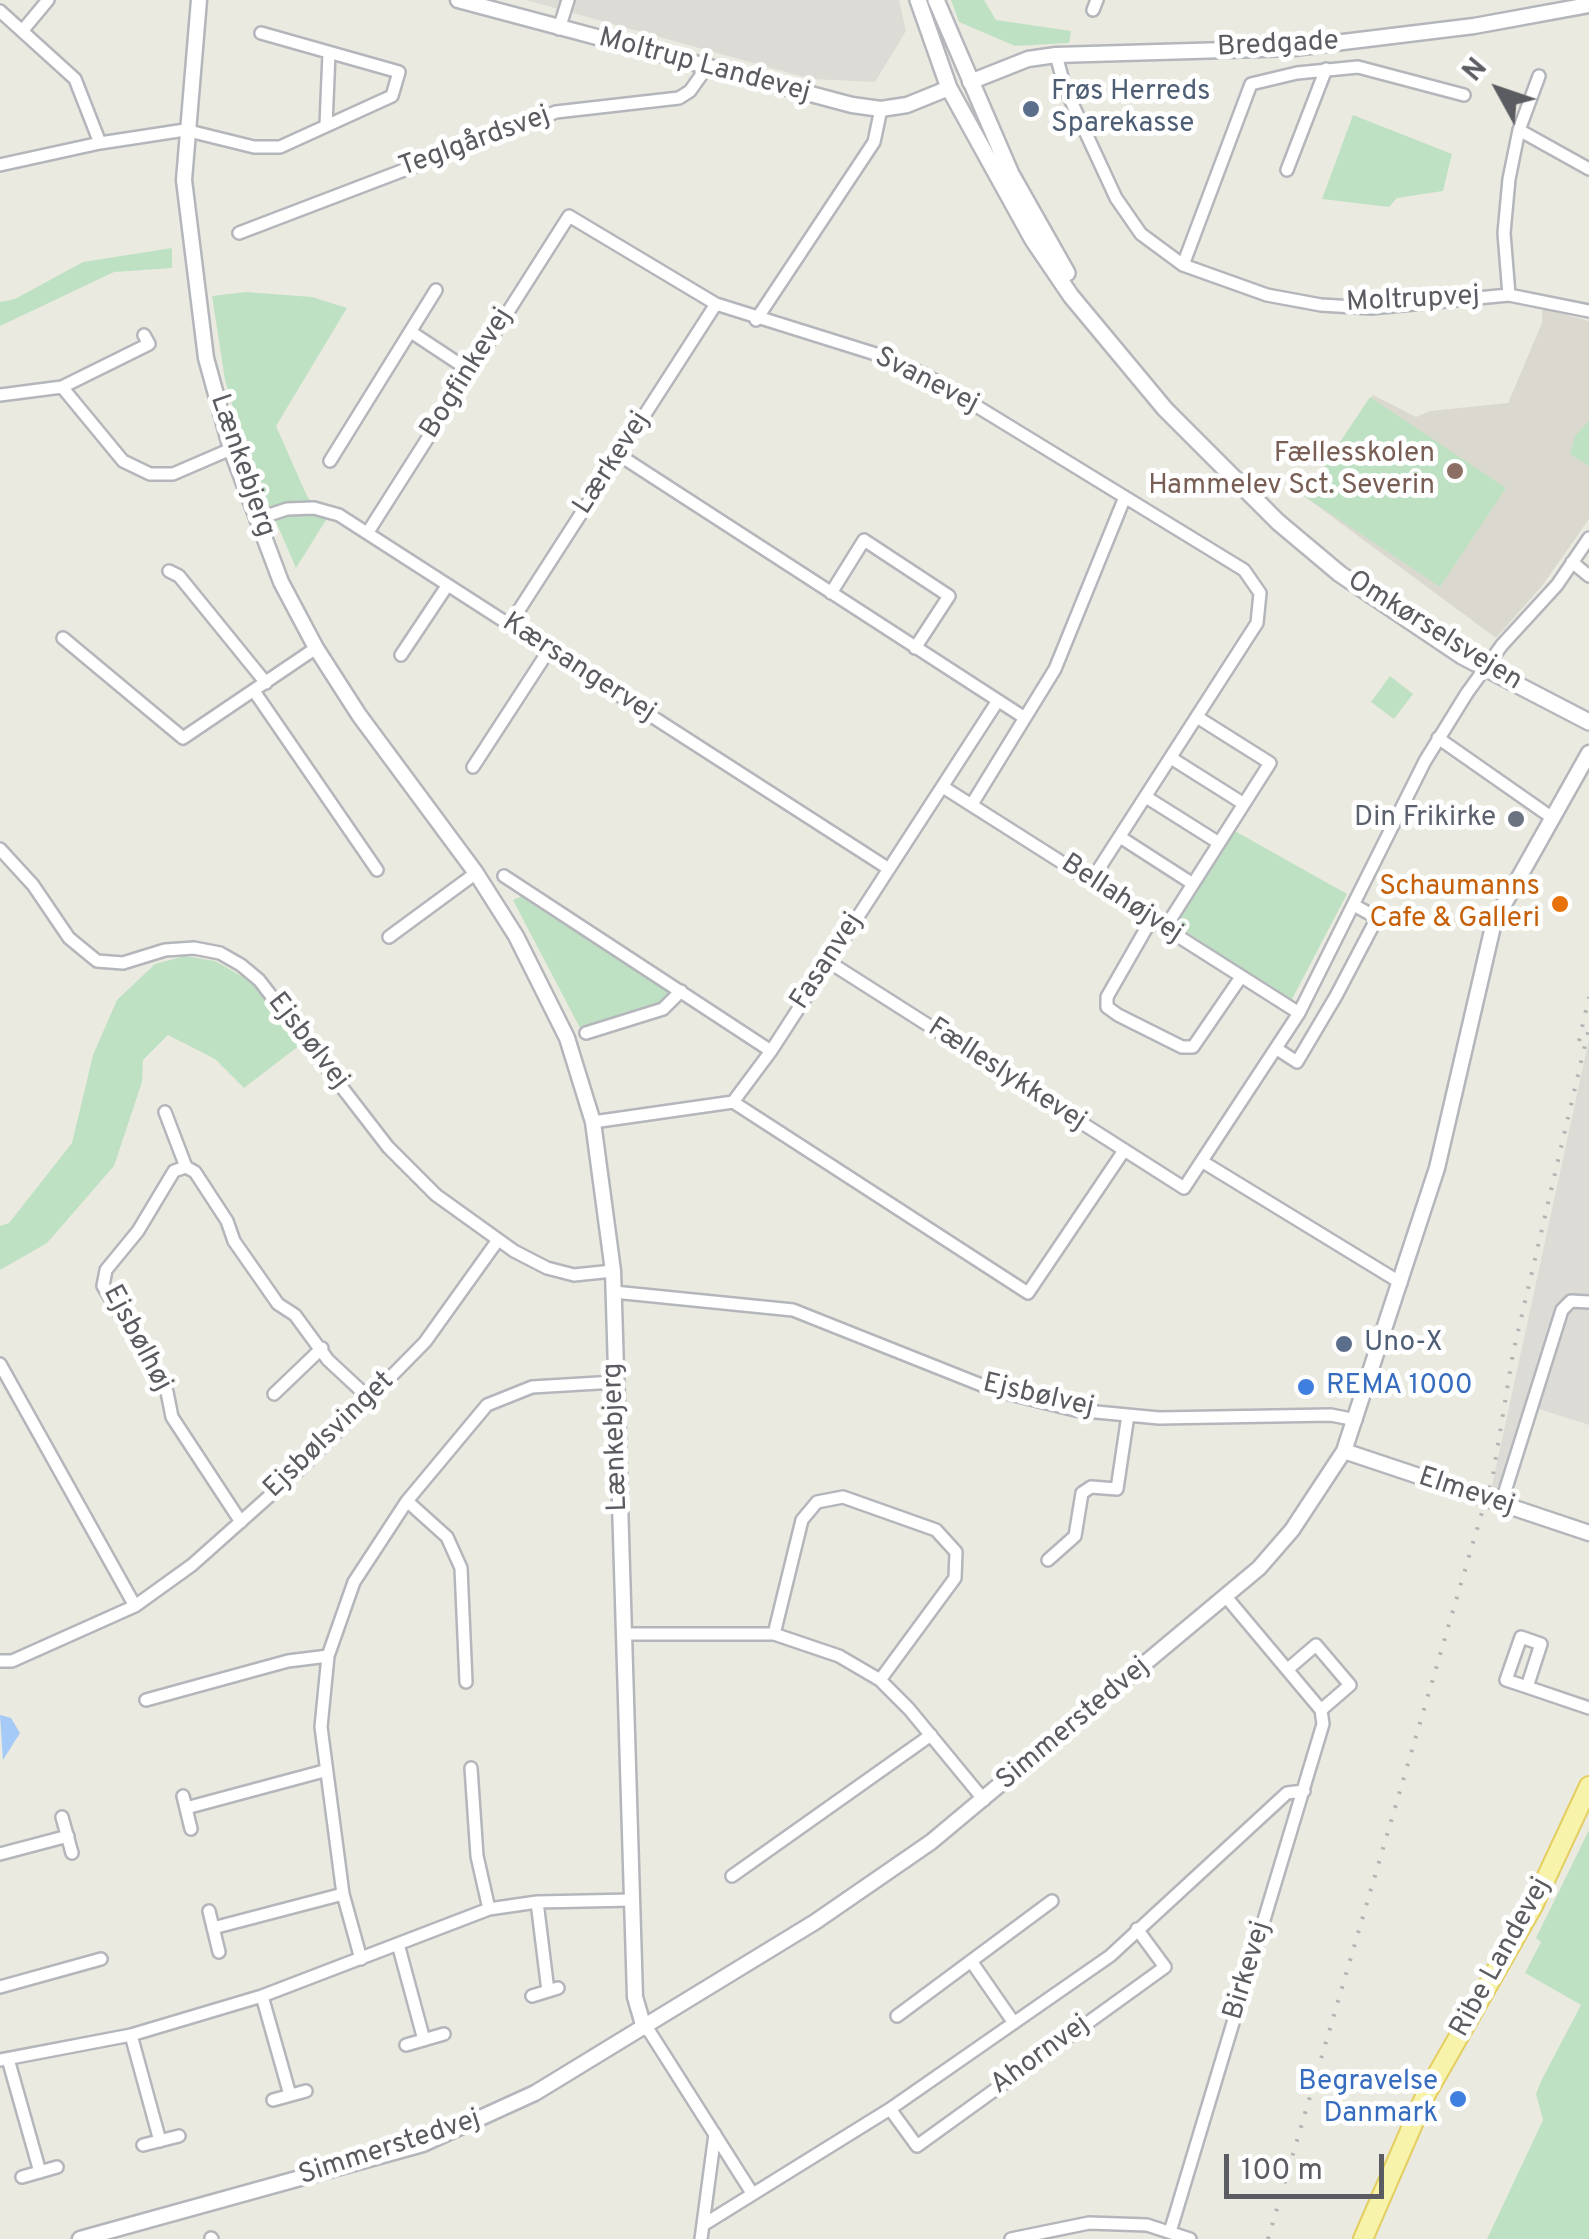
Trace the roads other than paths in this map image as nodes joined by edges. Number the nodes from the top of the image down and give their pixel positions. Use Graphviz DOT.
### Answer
graph roads {
  1 [pos="48,0"];
  2 [pos="199,0"];
  3 [pos="458,0"];
  4 [pos="568,0"];
  5 [pos="921,0"];
  6 [pos="936,0"];
  7 [pos="1589,6"];
  8 [pos="1550,7"];
  9 [pos="0,10"];
  10 [pos="559,29"];
  11 [pos="23,30"];
  12 [pos="261,32"];
  13 [pos="329,54"];
  14 [pos="1056,55"];
  15 [pos="707,67"];
  16 [pos="1326,69"];
  17 [pos="1538,76"];
  18 [pos="970,82"];
  19 [pos="949,88"];
  20 [pos="1464,95"];
  21 [pos="882,109"];
  22 [pos="326,126"];
  23 [pos="185,130"];
  24 [pos="1519,130"];
  25 [pos="100,142"];
  26 [pos="0,165"];
  27 [pos="1589,169"];
  28 [pos="1287,170"];
  29 [pos="1023,198"];
  30 [pos="569,216"];
  31 [pos="239,233"];
  32 [pos="1183,264"];
  33 [pos="436,290"];
  34 [pos="1509,296"];
  35 [pos="716,304"];
  36 [pos="1589,310"];
  37 [pos="756,320"];
  38 [pos="410,332"];
  39 [pos="144,335"];
  40 [pos="1122,356"];
  41 [pos="470,371"];
  42 [pos="62,387"];
  43 [pos="0,395"];
  44 [pos="231,449"];
  45 [pos="619,455"];
  46 [pos="330,461"];
  47 [pos="1125,496"];
  48 [pos="257,519"];
  49 [pos="368,532"];
  50 [pos="1589,538"];
  51 [pos="1572,562"];
  52 [pos="169,571"];
  53 [pos="1589,576"];
  54 [pos="447,586"];
  55 [pos="831,593"];
  56 [pos="510,624"];
  57 [pos="63,638"];
  58 [pos="316,648"];
  59 [pos="915,648"];
  60 [pos="549,650"];
  61 [pos="401,656"];
  62 [pos="266,683"];
  63 [pos="254,691"];
  64 [pos="997,702"];
  65 [pos="1197,717"];
  66 [pos="1026,718"];
  67 [pos="1589,722"];
  68 [pos="1438,738"];
  69 [pos="1589,753"];
  70 [pos="1171,758"];
  71 [pos="474,767"];
  72 [pos="943,787"];
  73 [pos="1146,797"];
  74 [pos="972,804"];
  75 [pos="1244,804"];
  76 [pos="1552,816"];
  77 [pos="1120,838"];
  78 [pos="1219,844"];
  79 [pos="0,849"];
  80 [pos="889,869"];
  81 [pos="377,870"];
  82 [pos="476,872"];
  83 [pos="504,876"];
  84 [pos="1092,881"];
  85 [pos="1193,884"];
  86 [pos="1354,905"];
  87 [pos="1151,920"];
  88 [pos="1164,928"];
  89 [pos="389,937"];
  90 [pos="829,962"];
  91 [pos="1241,976"];
  92 [pos="681,990"];
  93 [pos="1298,1013"];
  94 [pos="586,1033"];
  95 [pos="771,1050"];
  96 [pos="1277,1050"];
  97 [pos="733,1102"];
  98 [pos="165,1112"];
  99 [pos="593,1122"];
  100 [pos="1123,1152"];
  101 [pos="1203,1162"];
  102 [pos="186,1167"];
  103 [pos="498,1240"];
  104 [pos="613,1271"];
  105 [pos="1401,1284"];
  106 [pos="614,1292"];
  107 [pos="1589,1302"];
  108 [pos="322,1348"];
  109 [pos="0,1364"];
  110 [pos="615,1382"];
  111 [pos="274,1394"];
  112 [pos="370,1399"];
  113 [pos="1128,1416"];
  114 [pos="1356,1420"];
  115 [pos="1344,1451"];
  116 [pos="407,1501"];
  117 [pos="1501,1504"];
  118 [pos="241,1522"];
  119 [pos="1589,1533"];
  120 [pos="1048,1560"];
  121 [pos="1227,1598"];
  122 [pos="136,1606"];
  123 [pos="624,1634"];
  124 [pos="774,1634"];
  125 [pos="328,1656"];
  126 [pos="0,1661"];
  127 [pos="1288,1669"];
  128 [pos="880,1680"];
  129 [pos="466,1682"];
  130 [pos="1527,1687"];
  131 [pos="146,1700"];
  132 [pos="1589,1708"];
  133 [pos="1321,1710"];
  134 [pos="932,1735"];
  135 [pos="471,1768"];
  136 [pos="324,1771"];
  137 [pos="1589,1786"];
  138 [pos="1304,1792"];
  139 [pos="984,1800"];
  140 [pos="62,1817"];
  141 [pos="191,1828"];
  142 [pos="68,1836"];
  143 [pos="72,1853"];
  144 [pos="0,1854"];
  145 [pos="732,1876"];
  146 [pos="343,1894"];
  147 [pos="632,1900"];
  148 [pos="537,1902"];
  149 [pos="1052,1902"];
  150 [pos="488,1909"];
  151 [pos="209,1911"];
  152 [pos="214,1928"];
  153 [pos="1137,1930"];
  154 [pos="398,1944"];
  155 [pos="219,1952"];
  156 [pos="101,1959"];
  157 [pos="360,1960"];
  158 [pos="971,1961"];
  159 [pos="0,1987"];
  160 [pos="262,1996"];
  161 [pos="532,1996"];
  162 [pos="897,2016"];
  163 [pos="1014,2023"];
  164 [pos="645,2027"];
  165 [pos="444,2034"];
  166 [pos="132,2035"];
  167 [pos="424,2040"];
  168 [pos="406,2045"];
  169 [pos="4,2059"];
  170 [pos="306,2091"];
  171 [pos="290,2095"];
  172 [pos="273,2100"];
  173 [pos="890,2109"];
  174 [pos="714,2134"];
  175 [pos="179,2136"];
  176 [pos="160,2141"];
  177 [pos="143,2146"];
  178 [pos="57,2167"];
  179 [pos="40,2172"];
  180 [pos="22,2177"];
  181 [pos="752,2193"];
  182 [pos="702,2232"];
  183 [pos="1170,2232"];
  184 [pos="80,2239"];
  185 [pos="1011,2239"];
  186 [pos="1190,2239"];
  187 [pos="1363,2239"];
  1 -- 11 [label="street"];
  2 -- 23 [label="street, Lænkebjerg"];
  3 -- 10 [label="street, Moltrup Landevej"];
  4 -- 10 [label="street"];
  5 -- 18 [label="main road"];
  5 -- 19 [label="main road, Omkørselsvejen"];
  6 -- 18 [label="main road, Omkørselsvejen"];
  7 -- 8 [label="street, Bredgade"];
  8 -- 14 [label="street, Bredgade"];
  9 -- 11 [label="street"];
  10 -- 15 [label="street, Moltrup Landevej"];
  11 -- 25 [label="street"];
  12 -- 13 [label="street"];
  13 -- 22 [label="street"];
  13 -- 22 [label="street"];
  14 -- 18 [label="street, Bredgade"];
  14 -- 32 [label="street, Moltrupvej"];
  15 -- 21 [label="street, Moltrup Landevej"];
  15 -- 31 [label="street, Teglgårdsvej"];
  16 -- 20 [label="street"];
  16 -- 28 [label="street"];
  16 -- 32 [label="street"];
  17 -- 24 [label="street"];
  18 -- 19 [label="main road"];
  18 -- 29 [label="main road, Omkørselsvejen"];
  19 -- 21 [label="street, Moltrup Landevej"];
  19 -- 29 [label="main road"];
  19 -- 40 [label="main road, Omkørselsvejen"];
  21 -- 37 [label="street"];
  22 -- 23 [label="street"];
  23 -- 25 [label="street"];
  23 -- 44 [label="street, Lænkebjerg"];
  24 -- 27 [label="street"];
  24 -- 34 [label="street"];
  25 -- 26 [label="street"];
  29 -- 40 [label="main road, Omkørselsvejen"];
  30 -- 35 [label="street, Svanevej"];
  30 -- 41 [label="street, Bogfinkevej"];
  32 -- 34 [label="street, Moltrupvej"];
  33 -- 38 [label="street"];
  34 -- 36 [label="street, Moltrupvej"];
  35 -- 37 [label="street, Svanevej"];
  35 -- 45 [label="street, Lærkevej"];
  37 -- 47 [label="street, Svanevej"];
  38 -- 41 [label="street"];
  38 -- 46 [label="street"];
  39 -- 42 [label="street"];
  40 -- 67 [label="main road, Omkørselsvejen"];
  41 -- 49 [label="street, Bogfinkevej"];
  42 -- 43 [label="street"];
  42 -- 44 [label="street"];
  44 -- 48 [label="street, Lænkebjerg"];
  45 -- 55 [label="street"];
  45 -- 56 [label="street, Lærkevej"];
  47 -- 65 [label="street, Svanevej"];
  47 -- 66 [label="street"];
  48 -- 49 [label="street, Kærsangervej"];
  48 -- 58 [label="street, Lænkebjerg"];
  49 -- 54 [label="street, Kærsangervej"];
  50 -- 51 [label="street"];
  51 -- 53 [label="street"];
  51 -- 68 [label="street, bridge"];
  52 -- 62 [label="street"];
  54 -- 56 [label="street, Kærsangervej"];
  54 -- 61 [label="street"];
  55 -- 59 [label="street"];
  55 -- 59 [label="street"];
  56 -- 60 [label="street, Kærsangervej"];
  57 -- 63 [label="street"];
  58 -- 62 [label="street"];
  58 -- 82 [label="street, Lænkebjerg"];
  59 -- 64 [label="street"];
  60 -- 71 [label="street"];
  60 -- 80 [label="street, Kærsangervej"];
  62 -- 63 [label="street"];
  63 -- 81 [label="street"];
  64 -- 66 [label="street"];
  64 -- 72 [label="street, Fasanvej"];
  65 -- 70 [label="street"];
  65 -- 75 [label="street"];
  66 -- 74 [label="street"];
  68 -- 76 [label="street"];
  68 -- 86 [label="street"];
  69 -- 76 [label="street, Simmerstedvej"];
  70 -- 73 [label="street"];
  70 -- 75 [label="street"];
  72 -- 74 [label="street, Bellahøjvej"];
  72 -- 80 [label="street, Fasanvej"];
  73 -- 77 [label="street"];
  73 -- 78 [label="street"];
  74 -- 84 [label="street, Bellahøjvej"];
  75 -- 78 [label="street"];
  76 -- 105 [label="street, Simmerstedvej"];
  77 -- 84 [label="street"];
  77 -- 85 [label="street"];
  78 -- 85 [label="street"];
  79 -- 103 [label="street, Ejsbølvej"];
  80 -- 90 [label="street, Fasanvej"];
  82 -- 89 [label="street"];
  82 -- 99 [label="street, Lænkebjerg"];
  83 -- 92 [label="street"];
  84 -- 87 [label="street, Bellahøjvej"];
  85 -- 88 [label="street"];
  86 -- 93 [label="street"];
  86 -- 96 [label="street"];
  87 -- 88 [label="street, Bellahøjvej"];
  87 -- 91 [label="street"];
  88 -- 91 [label="street, Bellahøjvej"];
  90 -- 95 [label="street, Fasanvej"];
  90 -- 100 [label="street, Fælleslykkevej"];
  91 -- 93 [label="street, Bellahøjvej"];
  92 -- 94 [label="street"];
  92 -- 95 [label="street"];
  93 -- 96 [label="street"];
  95 -- 97 [label="street, Fasanvej"];
  96 -- 101 [label="street"];
  97 -- 99 [label="street"];
  97 -- 100 [label="street"];
  98 -- 102 [label="street"];
  99 -- 104 [label="street, Lænkebjerg"];
  100 -- 101 [label="street, Fælleslykkevej"];
  101 -- 105 [label="street"];
  102 -- 108 [label="street"];
  102 -- 118 [label="street, Ejsbølhøj"];
  103 -- 104 [label="street, Ejsbølvej"];
  103 -- 112 [label="street, Ejsbølsvinget"];
  104 -- 106 [label="street, Lænkebjerg"];
  105 -- 114 [label="street, Simmerstedvej"];
  106 -- 110 [label="street, Lænkebjerg"];
  106 -- 113 [label="street, Ejsbølvej"];
  107 -- 117 [label="street"];
  108 -- 111 [label="street"];
  108 -- 112 [label="street"];
  109 -- 122 [label="street"];
  110 -- 116 [label="street"];
  110 -- 123 [label="street, Lænkebjerg"];
  112 -- 118 [label="street, Ejsbølsvinget"];
  113 -- 114 [label="street, Ejsbølvej"];
  113 -- 120 [label="street"];
  114 -- 115 [label="street, Simmerstedvej"];
  115 -- 117 [label="street, Elmevej"];
  115 -- 121 [label="street, Simmerstedvej"];
  116 -- 125 [label="street"];
  116 -- 129 [label="street"];
  117 -- 119 [label="street, Elmevej"];
  118 -- 122 [label="street, Ejsbølsvinget"];
  121 -- 127 [label="street"];
  121 -- 139 [label="street, Simmerstedvej"];
  122 -- 126 [label="street, Ejsbølsvinget"];
  123 -- 124 [label="street"];
  123 -- 147 [label="street, Lænkebjerg"];
  124 -- 128 [label="street"];
  124 -- 128 [label="street"];
  125 -- 131 [label="street"];
  125 -- 136 [label="street"];
  127 -- 133 [label="street"];
  127 -- 133 [label="street, Birkevej"];
  128 -- 134 [label="street"];
  130 -- 132 [label="street"];
  133 -- 138 [label="street, Birkevej"];
  134 -- 139 [label="street"];
  134 -- 145 [label="street"];
  135 -- 150 [label="street"];
  136 -- 141 [label="street"];
  136 -- 146 [label="street"];
  137 -- 187 [label="main road, Ribe Landevej"];
  138 -- 153 [label="street, Ahornvej"];
  138 -- 183 [label="street, Birkevej"];
  139 -- 164 [label="street, Simmerstedvej"];
  140 -- 142 [label="street"];
  142 -- 143 [label="street"];
  142 -- 144 [label="street"];
  146 -- 152 [label="street"];
  146 -- 157 [label="street"];
  147 -- 148 [label="street"];
  147 -- 164 [label="street, Lænkebjerg"];
  148 -- 150 [label="street"];
  148 -- 161 [label="street"];
  149 -- 158 [label="street"];
  150 -- 154 [label="street"];
  151 -- 152 [label="street"];
  152 -- 155 [label="street"];
  153 -- 163 [label="street, Ahornvej"];
  153 -- 173 [label="street, Ahornvej"];
  154 -- 157 [label="street"];
  154 -- 167 [label="street"];
  156 -- 159 [label="street"];
  157 -- 160 [label="street"];
  158 -- 162 [label="street"];
  158 -- 163 [label="street, Ahornvej"];
  160 -- 166 [label="street"];
  160 -- 171 [label="street"];
  163 -- 173 [label="street, Ahornvej"];
  164 -- 174 [label="street"];
  164 -- 184 [label="street, Simmerstedvej"];
  165 -- 167 [label="street"];
  166 -- 169 [label="street"];
  166 -- 176 [label="street"];
  167 -- 168 [label="street"];
  169 -- 179 [label="street"];
  170 -- 171 [label="street"];
  171 -- 172 [label="street"];
  173 -- 181 [label="street, Ahornvej"];
  174 -- 181 [label="street"];
  174 -- 182 [label="street"];
  175 -- 176 [label="street"];
  176 -- 177 [label="street"];
  178 -- 179 [label="street"];
  179 -- 180 [label="street"];
  181 -- 182 [label="street, Ahornvej"];
  183 -- 185 [label="street"];
  183 -- 186 [label="street"];
}
